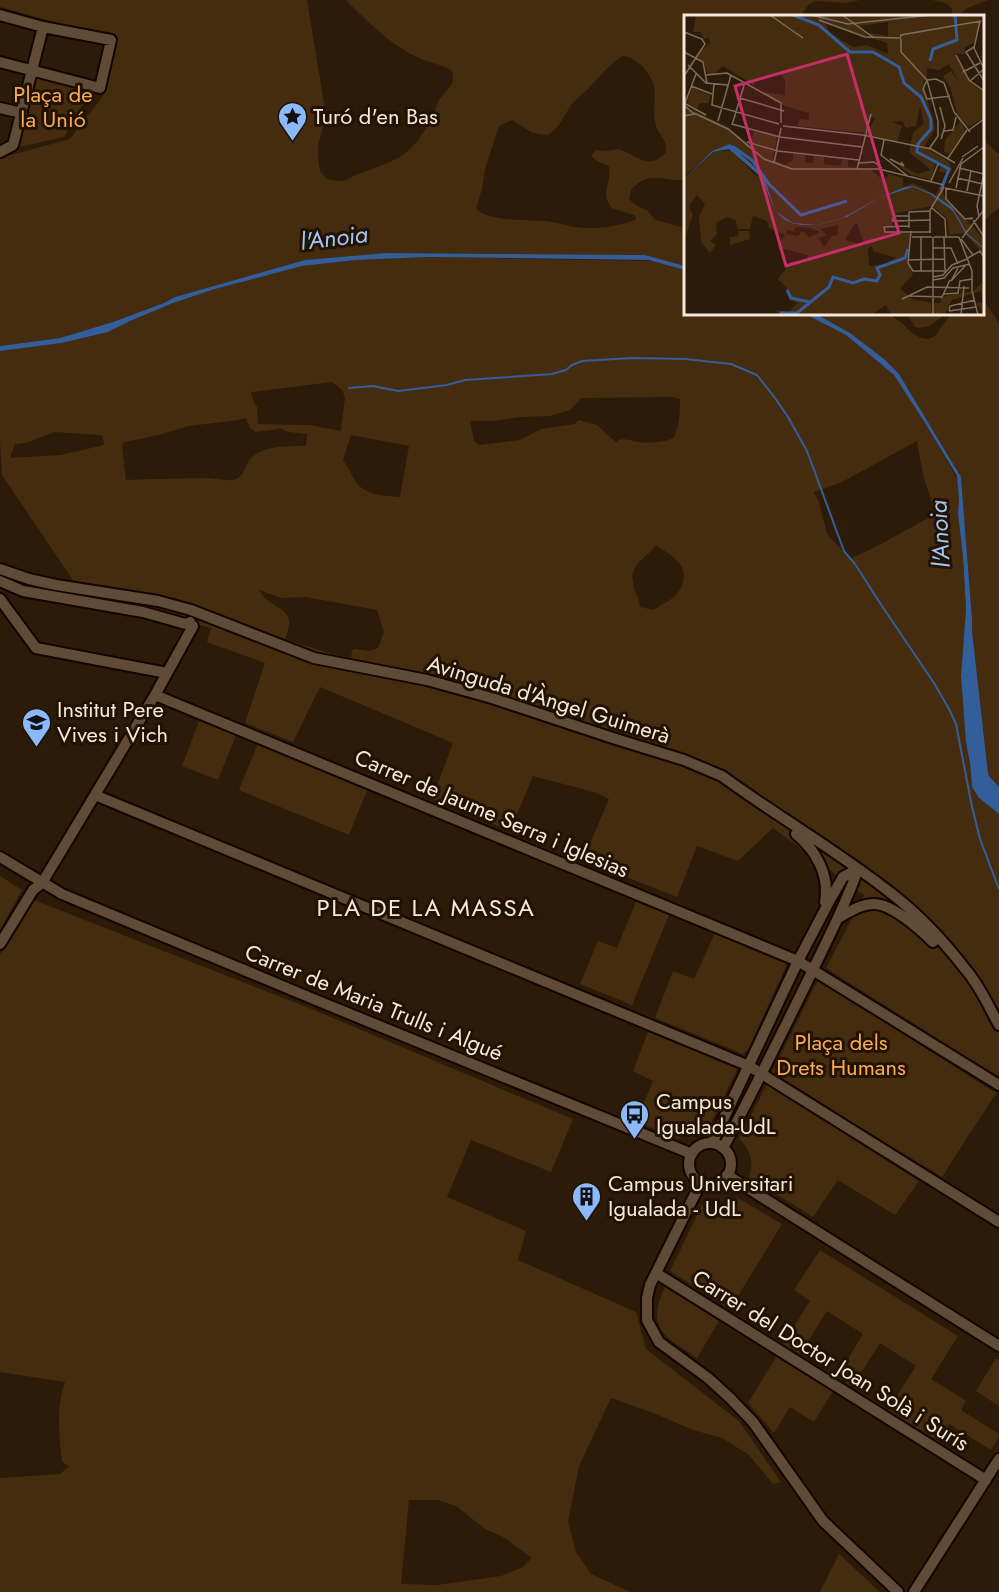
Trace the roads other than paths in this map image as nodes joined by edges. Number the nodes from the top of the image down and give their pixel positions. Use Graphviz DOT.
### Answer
graph roads {
  1 [pos="0,15"];
  2 [pos="44,27"];
  3 [pos="0,62"];
  4 [pos="32,71"];
  5 [pos="0,108"];
  6 [pos="22,113"];
  7 [pos="0,152"];
  8 [pos="0,569"];
  9 [pos="0,581"];
  10 [pos="0,599"];
  11 [pos="207,615"];
  12 [pos="191,619"];
  13 [pos="167,673"];
  14 [pos="155,695"];
  15 [pos="684,760"];
  16 [pos="95,795"];
  17 [pos="0,856"];
  18 [pos="858,869"];
  19 [pos="42,883"];
  20 [pos="824,911"];
  21 [pos="838,918"];
  22 [pos="0,944"];
  23 [pos="798,961"];
  24 [pos="813,970"];
  25 [pos="967,970"];
  26 [pos="999,1025"];
  27 [pos="749,1066"];
  28 [pos="762,1074"];
  29 [pos="999,1085"];
  30 [pos="712,1143"];
  31 [pos="723,1148"];
  32 [pos="692,1154"];
  33 [pos="727,1175"];
  34 [pos="701,1182"];
  35 [pos="999,1222"];
  36 [pos="656,1273"];
  37 [pos="999,1346"];
  38 [pos="999,1459"];
  39 [pos="986,1480"];
  40 [pos="898,1592"];
  41 [pos="914,1592"];
  1 -- 2 [label="street"];
  2 -- 4 [label="street"];
  2 -- 4 [label="street"];
  3 -- 4 [label="street"];
  4 -- 6 [label="street"];
  5 -- 6 [label="street"];
  6 -- 7 [label="street"];
  8 -- 12 [label="street, Avinguda d'Àngel Guimerà"];
  9 -- 12 [label="street, Avinguda d'Àngel Guimerà"];
  10 -- 13 [label="street"];
  11 -- 12 [label="street, Avinguda d'Àngel Guimerà"];
  11 -- 12 [label="street"];
  11 -- 15 [label="street, Avinguda d'Àngel Guimerà"];
  12 -- 13 [label="street"];
  13 -- 14 [label="street"];
  14 -- 16 [label="street"];
  14 -- 23 [label="street, Carrer de Jaume Serra i Iglesias"];
  15 -- 18 [label="street, Avinguda d'Àngel Guimerà"];
  15 -- 20 [label="street"];
  16 -- 19 [label="street"];
  16 -- 27 [label="street"];
  17 -- 19 [label="street, Carrer de Maria Trulls i Algué"];
  18 -- 20 [label="street"];
  18 -- 21 [label="street"];
  18 -- 25 [label="street, Avinguda d'Àngel Guimerà"];
  19 -- 22 [label="street"];
  19 -- 32 [label="street, Carrer de Maria Trulls i Algué"];
  20 -- 23 [label="street"];
  21 -- 24 [label="street"];
  21 -- 25 [label="street"];
  23 -- 24 [label="street, Carrer de Jaume Serra i Iglesias"];
  23 -- 27 [label="street"];
  24 -- 28 [label="street"];
  24 -- 29 [label="street, Carrer de Jaume Serra i Iglesias"];
  25 -- 26 [label="street, Avinguda d'Àngel Guimerà"];
  27 -- 28 [label="street"];
  27 -- 30 [label="street"];
  28 -- 31 [label="street"];
  28 -- 35 [label="street"];
  30 -- 31 [label="street"];
  30 -- 32 [label="street"];
  31 -- 33 [label="street"];
  32 -- 34 [label="street"];
  33 -- 34 [label="street"];
  33 -- 37 [label="street"];
  34 -- 36 [label="street"];
  36 -- 39 [label="street, Carrer del Doctor Joan Solà i Surís"];
  36 -- 40 [label="street"];
  38 -- 39 [label="street"];
  39 -- 41 [label="street"];
}
